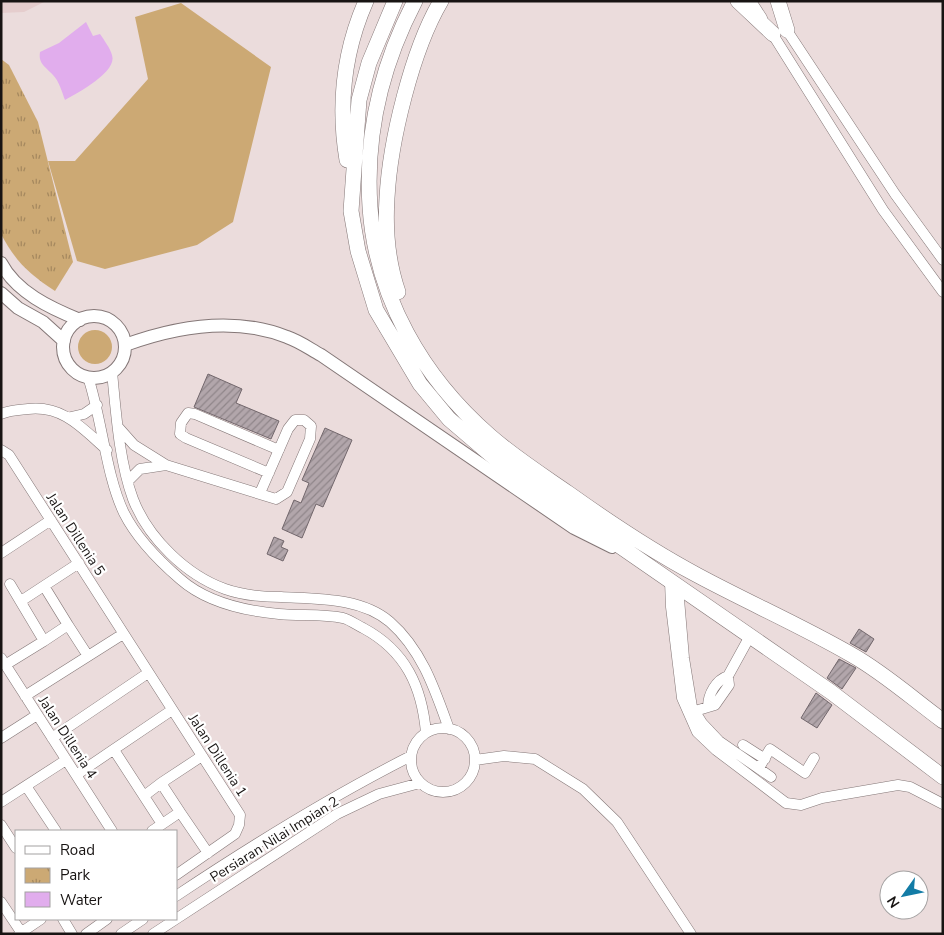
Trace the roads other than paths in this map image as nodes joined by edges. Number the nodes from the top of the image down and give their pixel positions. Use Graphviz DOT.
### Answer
graph roads {
  1 [pos="366,1"];
  2 [pos="395,1"];
  3 [pos="415,1"];
  4 [pos="441,1"];
  5 [pos="738,1"];
  6 [pos="751,1"];
  7 [pos="770,1"];
  8 [pos="778,1"];
  9 [pos="780,32"];
  10 [pos="351,188"];
  11 [pos="943,260"];
  12 [pos="1,262"];
  13 [pos="943,292"];
  14 [pos="1,293"];
  15 [pos="80,320"];
  16 [pos="401,324"];
  17 [pos="64,341"];
  18 [pos="125,345"];
  19 [pos="112,372"];
  20 [pos="88,377"];
  21 [pos="97,405"];
  22 [pos="4,411"];
  23 [pos="71,418"];
  24 [pos="117,426"];
  25 [pos="2,450"];
  26 [pos="107,450"];
  27 [pos="279,450"];
  28 [pos="166,465"];
  29 [pos="269,473"];
  30 [pos="129,480"];
  31 [pos="260,493"];
  32 [pos="51,520"];
  33 [pos="1,553"];
  34 [pos="634,557"];
  35 [pos="78,563"];
  36 [pos="10,584"];
  37 [pos="674,584"];
  38 [pos="44,586"];
  39 [pos="21,601"];
  40 [pos="68,625"];
  41 [pos="124,634"];
  42 [pos="750,636"];
  43 [pos="44,641"];
  44 [pos="88,656"];
  45 [pos="3,662"];
  46 [pos="148,673"];
  47 [pos="25,696"];
  48 [pos="172,710"];
  49 [pos="694,711"];
  50 [pos="37,715"];
  51 [pos="943,721"];
  52 [pos="449,729"];
  53 [pos="426,733"];
  54 [pos="1,738"];
  55 [pos="52,738"];
  56 [pos="743,745"];
  57 [pos="114,750"];
  58 [pos="202,756"];
  59 [pos="411,756"];
  60 [pos="814,758"];
  61 [pos="765,759"];
  62 [pos="66,760"];
  63 [pos="475,760"];
  64 [pos="759,768"];
  65 [pos="76,775"];
  66 [pos="771,777"];
  67 [pos="943,777"];
  68 [pos="420,782"];
  69 [pos="161,783"];
  70 [pos="26,786"];
  71 [pos="144,796"];
  72 [pos="328,800"];
  73 [pos="1,802"];
  74 [pos="943,804"];
  75 [pos="180,812"];
  76 [pos="337,814"];
  77 [pos="162,824"];
  78 [pos="1,826"];
  79 [pos="55,830"];
  80 [pos="111,830"];
  81 [pos="153,830"];
  82 [pos="15,847"];
  83 [pos="208,853"];
  84 [pos="178,874"];
  85 [pos="178,895"];
  86 [pos="1,902"];
  87 [pos="178,918"];
  88 [pos="40,920"];
  89 [pos="64,920"];
  90 [pos="106,920"];
  91 [pos="142,920"];
  92 [pos="174,920"];
  93 [pos="20,933"];
  94 [pos="123,933"];
  95 [pos="72,934"];
  96 [pos="86,934"];
  97 [pos="153,934"];
  98 [pos="692,934"];
  1 -- 10 [label="highway"];
  2 -- 10 [label="highway"];
  3 -- 16 [label="highway"];
  4 -- 16 [label="highway"];
  5 -- 9 [label="highway"];
  6 -- 9 [label="street"];
  7 -- 9 [label="street"];
  8 -- 9 [label="highway"];
  9 -- 11 [label="street"];
  9 -- 13 [label="street"];
  10 -- 34 [label="highway"];
  12 -- 15 [label="main road"];
  14 -- 17 [label="main road"];
  15 -- 17 [label="main road"];
  15 -- 18 [label="main road"];
  16 -- 51 [label="highway"];
  17 -- 20 [label="main road"];
  18 -- 19 [label="main road"];
  18 -- 34 [label="main road"];
  19 -- 20 [label="main road"];
  19 -- 24 [label="street"];
  20 -- 21 [label="street"];
  21 -- 23 [label="street"];
  21 -- 26 [label="street"];
  22 -- 23 [label="street"];
  23 -- 26 [label="street"];
  24 -- 28 [label="street"];
  24 -- 30 [label="street"];
  25 -- 32 [label="street, Jalan Dillenia 5"];
  26 -- 53 [label="street"];
  27 -- 29 [label="street"];
  27 -- 29 [label="street"];
  27 -- 31 [label="street"];
  28 -- 30 [label="street"];
  28 -- 31 [label="street"];
  29 -- 31 [label="street"];
  30 -- 52 [label="street"];
  32 -- 33 [label="street"];
  32 -- 35 [label="street, Jalan Dillenia 5"];
  34 -- 37 [label="highway"];
  35 -- 38 [label="street"];
  35 -- 41 [label="street, Jalan Dillenia 5"];
  36 -- 39 [label="street"];
  37 -- 42 [label="highway"];
  37 -- 49 [label="street"];
  37 -- 74 [label="street"];
  38 -- 39 [label="street"];
  38 -- 40 [label="street"];
  39 -- 43 [label="street"];
  40 -- 43 [label="street"];
  40 -- 44 [label="street"];
  41 -- 44 [label="street"];
  41 -- 46 [label="street, Jalan Dillenia 1"];
  42 -- 49 [label="street"];
  42 -- 67 [label="highway"];
  43 -- 45 [label="street"];
  44 -- 47 [label="street"];
  45 -- 47 [label="street, Jalan Dillenia 4"];
  46 -- 48 [label="street, Jalan Dillenia 1"];
  46 -- 55 [label="street"];
  47 -- 50 [label="street, Jalan Dillenia 4"];
  48 -- 57 [label="street"];
  48 -- 58 [label="street, Jalan Dillenia 1"];
  49 -- 64 [label="street"];
  50 -- 54 [label="street"];
  50 -- 55 [label="street, Jalan Dillenia 4"];
  52 -- 53 [label="street"];
  52 -- 63 [label="street"];
  53 -- 59 [label="street"];
  55 -- 62 [label="street, Jalan Dillenia 4"];
  56 -- 61 [label="street"];
  57 -- 65 [label="street"];
  57 -- 71 [label="street"];
  58 -- 69 [label="street"];
  58 -- 83 [label="street, Jalan Dillenia 1"];
  59 -- 68 [label="street"];
  59 -- 72 [label="street, Persiaran Nilai Impian 2"];
  60 -- 61 [label="street"];
  61 -- 64 [label="street"];
  62 -- 65 [label="street, Jalan Dillenia 4"];
  62 -- 70 [label="street"];
  63 -- 68 [label="street"];
  63 -- 98 [label="street"];
  64 -- 66 [label="street"];
  65 -- 80 [label="street, Jalan Dillenia 4"];
  68 -- 76 [label="street, Persiaran Nilai Impian 2"];
  69 -- 71 [label="street"];
  69 -- 75 [label="street"];
  70 -- 73 [label="street"];
  70 -- 79 [label="street"];
  71 -- 77 [label="street"];
  72 -- 76 [label="street"];
  72 -- 85 [label="street, Persiaran Nilai Impian 2"];
  75 -- 77 [label="street"];
  75 -- 83 [label="street"];
  76 -- 87 [label="street, Persiaran Nilai Impian 2"];
  77 -- 81 [label="street"];
  78 -- 82 [label="street"];
  83 -- 84 [label="street, Jalan Dillenia 1"];
  86 -- 93 [label="street"];
  88 -- 93 [label="street"];
  89 -- 95 [label="street"];
  90 -- 96 [label="street"];
  91 -- 94 [label="street"];
  92 -- 97 [label="street, Persiaran Nilai Impian 2"];
}
